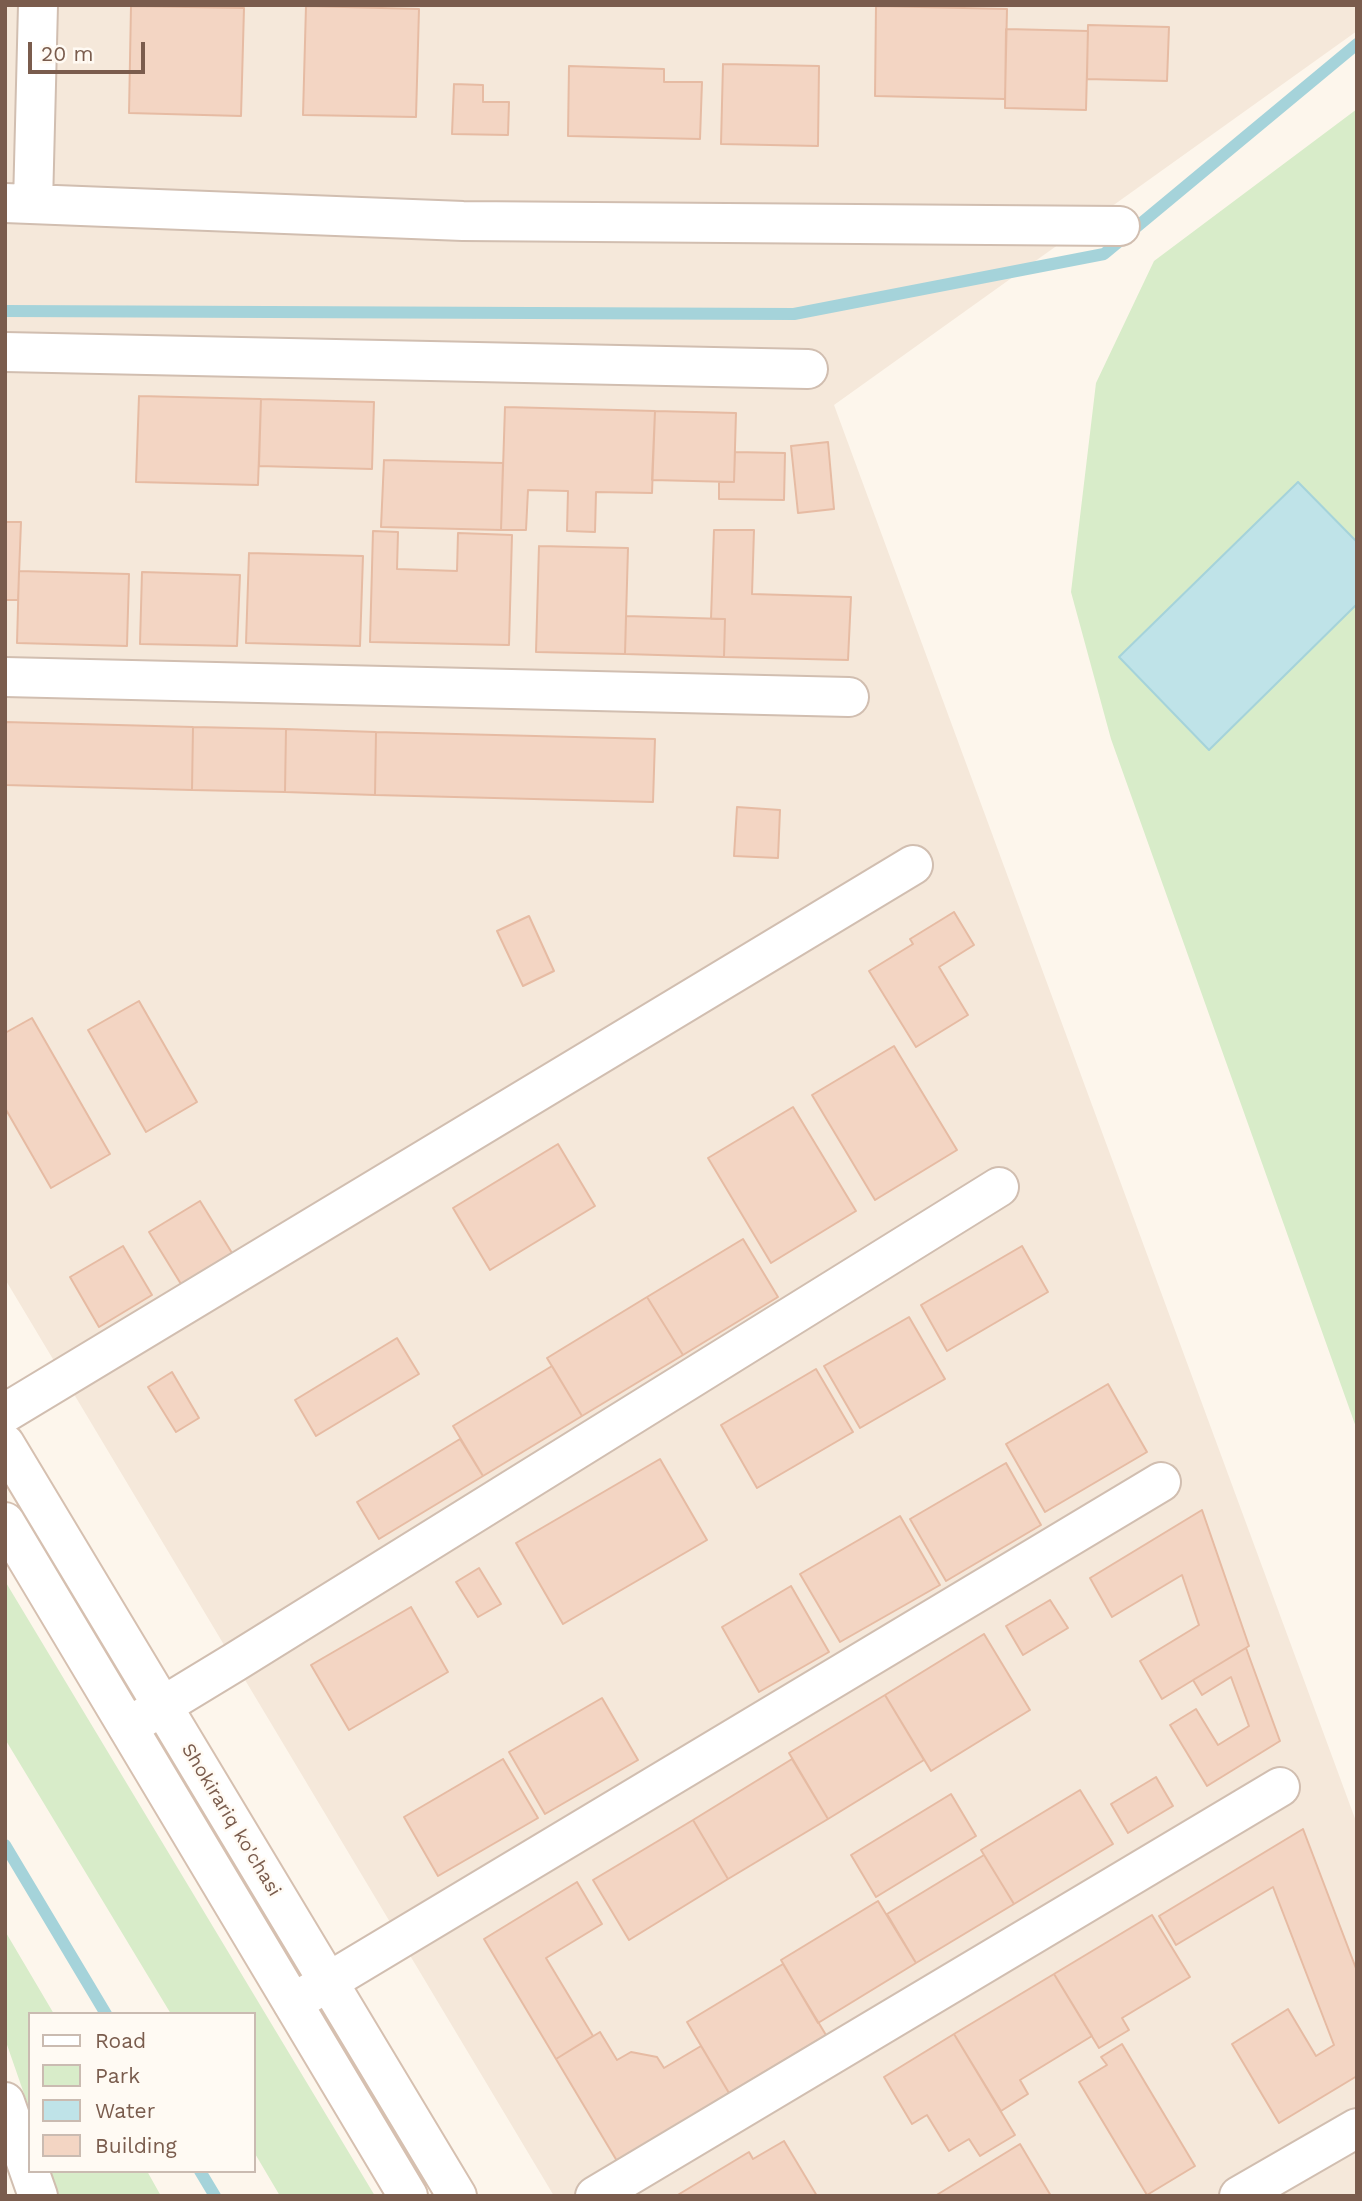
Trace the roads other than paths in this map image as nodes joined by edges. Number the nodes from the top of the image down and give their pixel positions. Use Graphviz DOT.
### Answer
graph roads {
  1 [pos="38,5"];
  2 [pos="19,204"];
  3 [pos="1120,226"];
  4 [pos="5,352"];
  5 [pos="807,369"];
  6 [pos="5,677"];
  7 [pos="849,697"];
  8 [pos="914,865"];
  9 [pos="999,1187"];
  10 [pos="5,1413"];
  11 [pos="5,1444"];
  12 [pos="1161,1482"];
  13 [pos="5,1522"];
  14 [pos="163,1705"];
  15 [pos="128,1727"];
  16 [pos="1280,1787"];
  17 [pos="328,1981"];
  18 [pos="293,2003"];
  19 [pos="5,2102"];
  20 [pos="1357,2128"];
  21 [pos="28,2168"];
  22 [pos="30,2173"];
  23 [pos="38,2196"];
  24 [pos="408,2196"];
  25 [pos="457,2196"];
  26 [pos="595,2196"];
  27 [pos="1238,2196"];
  1 -- 2 [label="street"];
  2 -- 3 [label="street"];
  4 -- 5 [label="street"];
  6 -- 7 [label="street"];
  8 -- 10 [label="street"];
  9 -- 14 [label="street"];
  11 -- 14 [label="street, Shokirariq ko'chasi"];
  12 -- 17 [label="street"];
  13 -- 15 [label="street"];
  14 -- 15 [label="street"];
  14 -- 17 [label="street, Shokirariq ko'chasi"];
  15 -- 18 [label="street"];
  16 -- 26 [label="street"];
  17 -- 18 [label="street"];
  17 -- 25 [label="street, Shokirariq ko'chasi"];
  18 -- 24 [label="street"];
  19 -- 21 [label="street"];
  20 -- 27 [label="street"];
  22 -- 23 [label="street"];
}
